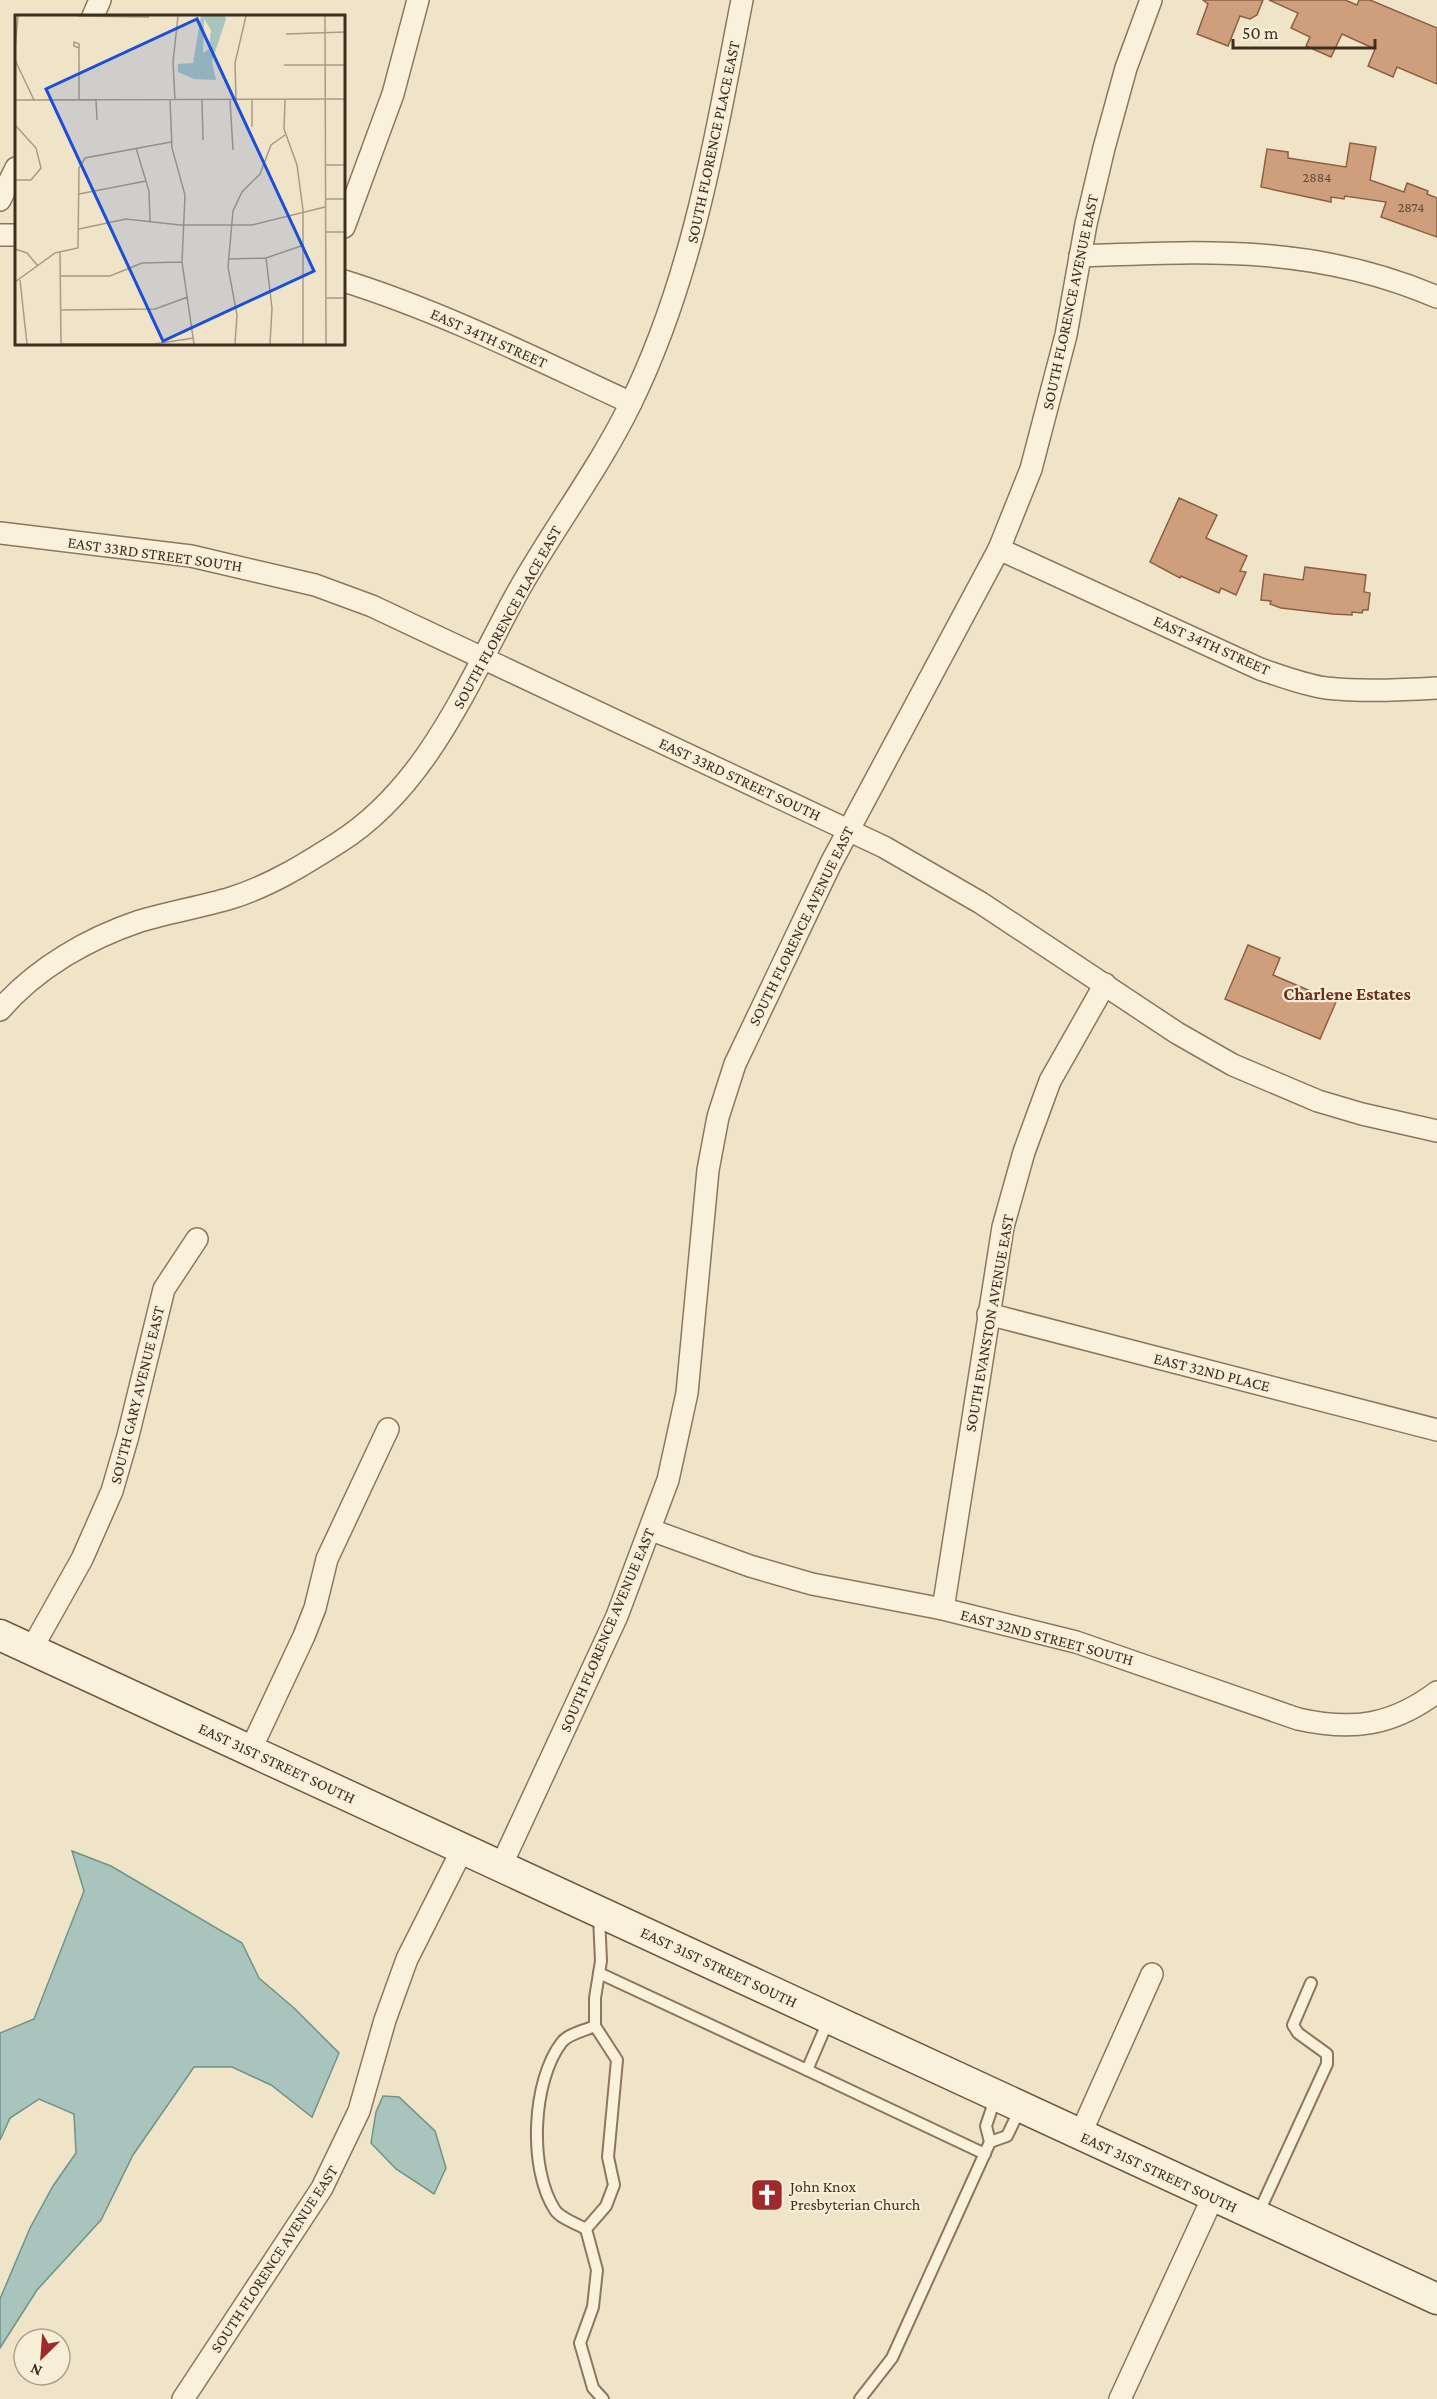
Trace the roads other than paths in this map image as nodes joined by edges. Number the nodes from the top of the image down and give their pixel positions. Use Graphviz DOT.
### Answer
graph roads {
  1 [pos="100,0"];
  2 [pos="417,0"];
  3 [pos="742,0"];
  4 [pos="1151,0"];
  5 [pos="93,15"];
  6 [pos="15,170"];
  7 [pos="0,200"];
  8 [pos="345,224"];
  9 [pos="1080,256"];
  10 [pos="345,280"];
  11 [pos="1437,297"];
  12 [pos="631,403"];
  13 [pos="0,533"];
  14 [pos="999,549"];
  15 [pos="483,658"];
  16 [pos="1437,688"];
  17 [pos="848,829"];
  18 [pos="1105,984"];
  19 [pos="0,1010"];
  20 [pos="1437,1131"];
  21 [pos="197,1239"];
  22 [pos="988,1314"];
  23 [pos="388,1429"];
  24 [pos="1437,1430"];
  25 [pos="651,1530"];
  26 [pos="943,1609"];
  27 [pos="0,1635"];
  28 [pos="31,1650"];
  29 [pos="1437,1692"];
  30 [pos="250,1751"];
  31 [pos="463,1848"];
  32 [pos="501,1866"];
  33 [pos="598,1911"];
  34 [pos="599,1973"];
  35 [pos="1152,1974"];
  36 [pos="1311,1983"];
  37 [pos="829,2018"];
  38 [pos="595,2026"];
  39 [pos="807,2070"];
  40 [pos="1009,2102"];
  41 [pos="1080,2135"];
  42 [pos="990,2142"];
  43 [pos="985,2154"];
  44 [pos="1213,2197"];
  45 [pos="1257,2217"];
  46 [pos="586,2229"];
  47 [pos="1437,2299"];
  48 [pos="183,2399"];
  49 [pos="603,2399"];
  50 [pos="860,2399"];
  51 [pos="1119,2399"];
  1 -- 5 [label="street"];
  2 -- 8 [label="street"];
  3 -- 12 [label="street, SOUTH FLORENCE PLACE EAST"];
  4 -- 9 [label="street, SOUTH FLORENCE AVENUE EAST"];
  6 -- 7 [label="street"];
  9 -- 11 [label="street"];
  9 -- 14 [label="street, SOUTH FLORENCE AVENUE EAST"];
  10 -- 12 [label="street, EAST 34TH STREET"];
  12 -- 15 [label="street, SOUTH FLORENCE PLACE EAST"];
  13 -- 15 [label="street, EAST 33RD STREET SOUTH"];
  14 -- 16 [label="street, EAST 34TH STREET"];
  14 -- 17 [label="street, SOUTH FLORENCE AVENUE EAST"];
  15 -- 17 [label="street, EAST 33RD STREET SOUTH"];
  15 -- 19 [label="street, SOUTH FLORENCE PLACE EAST"];
  17 -- 18 [label="street, EAST 33RD STREET SOUTH"];
  17 -- 25 [label="street, SOUTH FLORENCE AVENUE EAST"];
  18 -- 20 [label="street, EAST 33RD STREET SOUTH"];
  18 -- 22 [label="street, SOUTH EVANSTON AVENUE EAST"];
  21 -- 28 [label="street, SOUTH GARY AVENUE EAST"];
  22 -- 24 [label="street, EAST 32ND PLACE"];
  22 -- 26 [label="street, SOUTH EVANSTON AVENUE EAST"];
  23 -- 30 [label="street"];
  25 -- 26 [label="street, EAST 32ND STREET SOUTH"];
  25 -- 32 [label="street, SOUTH FLORENCE AVENUE EAST"];
  26 -- 29 [label="street, EAST 32ND STREET SOUTH"];
  27 -- 28 [label="main road, EAST 31ST STREET SOUTH"];
  28 -- 30 [label="main road, EAST 31ST STREET SOUTH"];
  30 -- 31 [label="main road, EAST 31ST STREET SOUTH"];
  31 -- 32 [label="main road, EAST 31ST STREET SOUTH"];
  31 -- 48 [label="street, SOUTH FLORENCE AVENUE EAST"];
  32 -- 33 [label="main road, EAST 31ST STREET SOUTH"];
  33 -- 34 [label="lane"];
  33 -- 37 [label="main road, EAST 31ST STREET SOUTH"];
  34 -- 38 [label="lane"];
  34 -- 39 [label="lane"];
  35 -- 41 [label="street"];
  36 -- 45 [label="lane"];
  37 -- 39 [label="lane"];
  37 -- 40 [label="main road, EAST 31ST STREET SOUTH"];
  38 -- 46 [label="lane"];
  38 -- 46 [label="lane"];
  39 -- 43 [label="lane"];
  40 -- 41 [label="main road, EAST 31ST STREET SOUTH"];
  40 -- 42 [label="lane"];
  40 -- 42 [label="lane"];
  41 -- 44 [label="main road, EAST 31ST STREET SOUTH"];
  42 -- 43 [label="lane"];
  43 -- 50 [label="lane"];
  44 -- 45 [label="main road, EAST 31ST STREET SOUTH"];
  44 -- 51 [label="street"];
  45 -- 47 [label="main road, EAST 31ST STREET SOUTH"];
  46 -- 49 [label="lane"];
}
